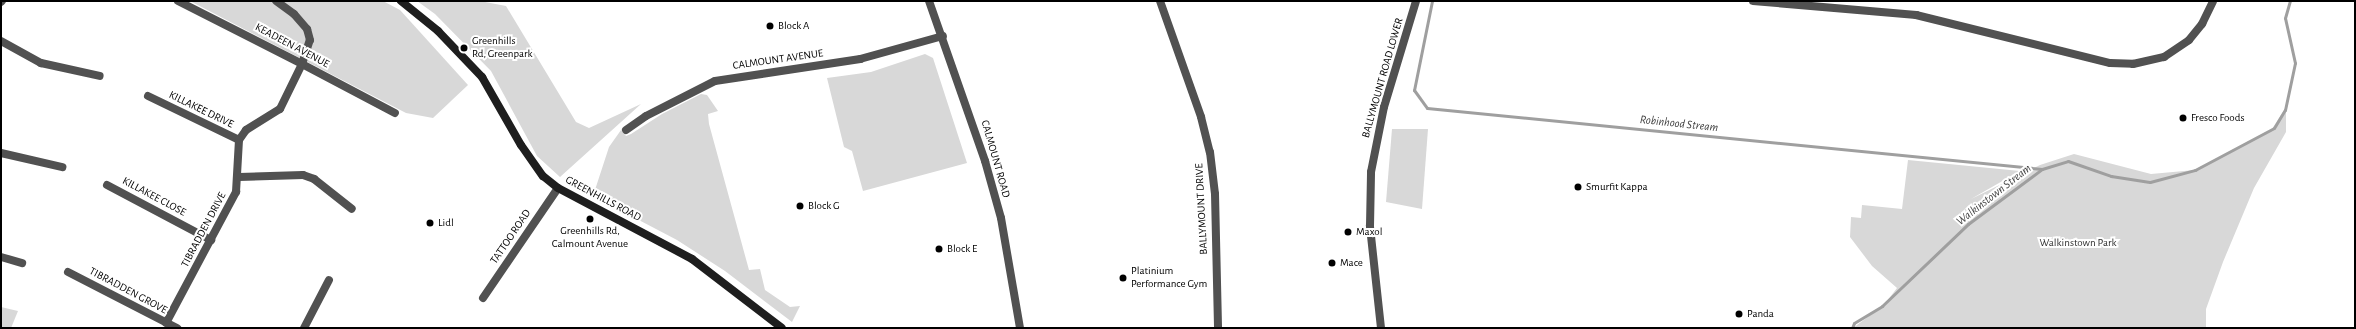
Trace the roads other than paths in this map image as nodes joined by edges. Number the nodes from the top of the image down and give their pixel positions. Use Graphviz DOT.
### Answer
graph roads {
  1 [pos="178,1"];
  2 [pos="276,1"];
  3 [pos="401,1"];
  4 [pos="929,1"];
  5 [pos="1160,1"];
  6 [pos="1416,1"];
  7 [pos="1753,1"];
  8 [pos="2213,1"];
  9 [pos="943,36"];
  10 [pos="1,41"];
  11 [pos="302,64"];
  12 [pos="100,76"];
  13 [pos="148,96"];
  14 [pos="395,113"];
  15 [pos="626,130"];
  16 [pos="239,140"];
  17 [pos="1,153"];
  18 [pos="62,167"];
  19 [pos="239,177"];
  20 [pos="107,185"];
  21 [pos="558,188"];
  22 [pos="352,209"];
  23 [pos="211,240"];
  24 [pos="1,257"];
  25 [pos="22,263"];
  26 [pos="68,272"];
  27 [pos="329,280"];
  28 [pos="483,298"];
  29 [pos="166,323"];
  30 [pos="177,328"];
  31 [pos="304,328"];
  32 [pos="782,328"];
  33 [pos="1020,328"];
  34 [pos="1218,328"];
  35 [pos="1380,328"];
  1 -- 11 [label="street, KEADEEN AVENUE"];
  2 -- 11 [label="street, KILLAKEE DRIVE"];
  3 -- 21 [label="main road, GREENHILLS ROAD"];
  4 -- 9 [label="street, CALMOUNT ROAD"];
  5 -- 34 [label="street, BALLYMOUNT DRIVE"];
  6 -- 35 [label="street, BALLYMOUNT ROAD LOWER"];
  7 -- 8 [label="street"];
  9 -- 15 [label="street, CALMOUNT AVENUE"];
  9 -- 33 [label="street, CALMOUNT ROAD"];
  10 -- 12 [label="street"];
  11 -- 14 [label="street, KEADEEN AVENUE"];
  11 -- 16 [label="street, KILLAKEE DRIVE"];
  13 -- 16 [label="street, KILLAKEE DRIVE"];
  16 -- 19 [label="street, TIBRADDEN DRIVE"];
  17 -- 18 [label="street"];
  19 -- 22 [label="street"];
  19 -- 23 [label="street, TIBRADDEN DRIVE"];
  20 -- 23 [label="street, KILLAKEE CLOSE"];
  21 -- 28 [label="street, TATTOO ROAD"];
  21 -- 32 [label="main road, GREENHILLS ROAD"];
  23 -- 29 [label="street, TIBRADDEN DRIVE"];
  24 -- 25 [label="street"];
  26 -- 29 [label="street, TIBRADDEN GROVE"];
  27 -- 31 [label="street"];
  29 -- 30 [label="street, TIBRADDEN GROVE"];
}
